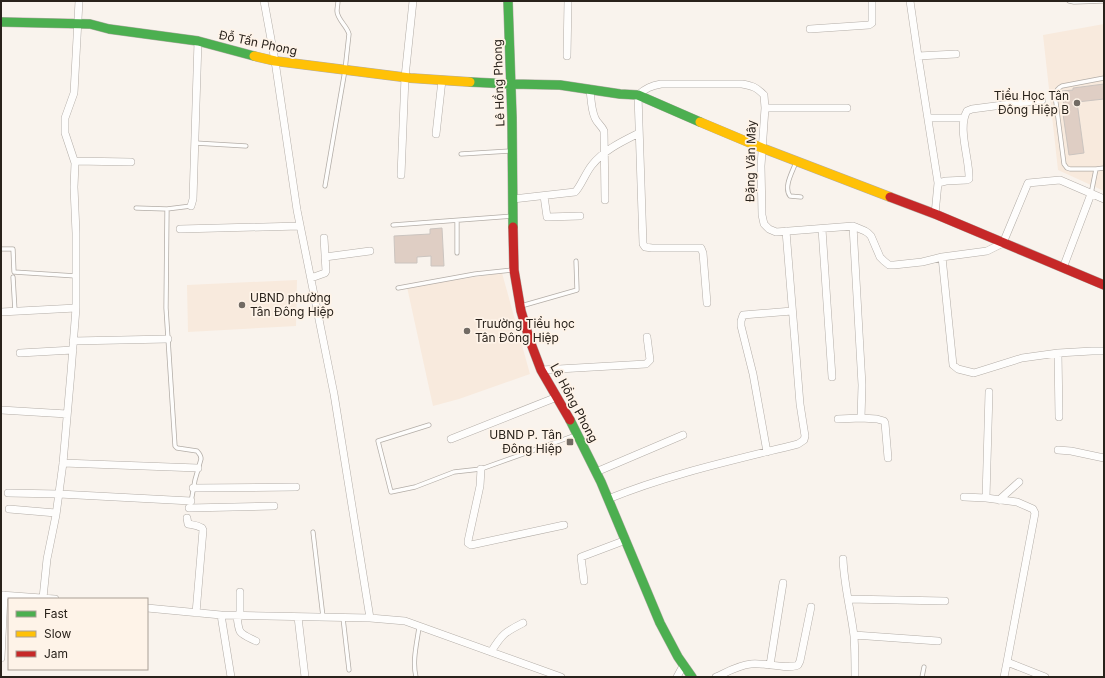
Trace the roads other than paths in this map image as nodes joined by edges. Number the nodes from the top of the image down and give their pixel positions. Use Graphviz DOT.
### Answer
graph roads {
  1 [pos="80,1"];
  2 [pos="264,1"];
  3 [pos="338,1"];
  4 [pos="413,1"];
  5 [pos="508,1"];
  6 [pos="568,1"];
  7 [pos="872,1"];
  8 [pos="910,1"];
  9 [pos="1070,1"];
  10 [pos="1103,1"];
  11 [pos="1,22"];
  12 [pos="78,23"];
  13 [pos="810,29"];
  14 [pos="198,41"];
  15 [pos="956,54"];
  16 [pos="567,56"];
  17 [pos="918,56"];
  18 [pos="275,61"];
  19 [pos="345,70"];
  20 [pos="405,77"];
  21 [pos="1104,78"];
  22 [pos="442,80"];
  23 [pos="511,84"];
  24 [pos="590,89"];
  25 [pos="638,95"];
  26 [pos="1042,100"];
  27 [pos="765,108"];
  28 [pos="847,108"];
  29 [pos="928,118"];
  30 [pos="964,118"];
  31 [pos="639,133"];
  32 [pos="436,134"];
  33 [pos="195,143"];
  34 [pos="246,146"];
  35 [pos="762,148"];
  36 [pos="512,151"];
  37 [pos="603,153"];
  38 [pos="461,154"];
  39 [pos="75,161"];
  40 [pos="796,161"];
  41 [pos="131,162"];
  42 [pos="1104,168"];
  43 [pos="1096,169"];
  44 [pos="401,175"];
  45 [pos="938,183"];
  46 [pos="325,186"];
  47 [pos="1091,194"];
  48 [pos="544,196"];
  49 [pos="801,197"];
  50 [pos="513,199"];
  51 [pos="1104,199"];
  52 [pos="605,200"];
  53 [pos="191,206"];
  54 [pos="136,208"];
  55 [pos="167,209"];
  56 [pos="935,214"];
  57 [pos="513,216"];
  58 [pos="580,216"];
  59 [pos="457,221"];
  60 [pos="393,225"];
  61 [pos="300,226"];
  62 [pos="853,226"];
  63 [pos="822,228"];
  64 [pos="180,229"];
  65 [pos="786,231"];
  66 [pos="324,238"];
  67 [pos="1003,242"];
  68 [pos="1,249"];
  69 [pos="370,251"];
  70 [pos="457,253"];
  71 [pos="325,257"];
  72 [pos="942,257"];
  73 [pos="576,260"];
  74 [pos="1063,268"];
  75 [pos="514,270"];
  76 [pos="76,276"];
  77 [pos="13,277"];
  78 [pos="311,278"];
  79 [pos="1104,285"];
  80 [pos="398,288"];
  81 [pos="707,303"];
  82 [pos="520,306"];
  83 [pos="76,308"];
  84 [pos="15,311"];
  85 [pos="792,311"];
  86 [pos="1,312"];
  87 [pos="647,337"];
  88 [pos="168,339"];
  89 [pos="73,341"];
  90 [pos="73,350"];
  91 [pos="1104,351"];
  92 [pos="20,352"];
  93 [pos="1058,353"];
  94 [pos="541,370"];
  95 [pos="832,377"];
  96 [pos="989,392"];
  97 [pos="557,397"];
  98 [pos="1,410"];
  99 [pos="68,414"];
  100 [pos="1059,417"];
  101 [pos="861,418"];
  102 [pos="838,419"];
  103 [pos="429,425"];
  104 [pos="577,435"];
  105 [pos="683,435"];
  106 [pos="451,439"];
  107 [pos="1058,450"];
  108 [pos="767,452"];
  109 [pos="888,458"];
  110 [pos="1104,458"];
  111 [pos="63,463"];
  112 [pos="198,468"];
  113 [pos="481,468"];
  114 [pos="596,472"];
  115 [pos="1019,482"];
  116 [pos="296,487"];
  117 [pos="193,488"];
  118 [pos="8,493"];
  119 [pos="59,494"];
  120 [pos="964,497"];
  121 [pos="986,498"];
  122 [pos="608,499"];
  123 [pos="999,500"];
  124 [pos="190,505"];
  125 [pos="274,506"];
  126 [pos="9,509"];
  127 [pos="56,513"];
  128 [pos="187,518"];
  129 [pos="564,525"];
  130 [pos="313,532"];
  131 [pos="626,540"];
  132 [pos="843,559"];
  133 [pos="584,581"];
  134 [pos="783,583"];
  135 [pos="240,592"];
  136 [pos="3,595"];
  137 [pos="43,598"];
  138 [pos="848,599"];
  139 [pos="945,601"];
  140 [pos="810,607"];
  141 [pos="148,608"];
  142 [pos="196,613"];
  143 [pos="221,616"];
  144 [pos="239,616"];
  145 [pos="298,617"];
  146 [pos="323,617"];
  147 [pos="343,618"];
  148 [pos="370,618"];
  149 [pos="523,623"];
  150 [pos="420,626"];
  151 [pos="854,635"];
  152 [pos="256,641"];
  153 [pos="938,641"];
  154 [pos="491,652"];
  155 [pos="1,658"];
  156 [pos="1007,662"];
  157 [pos="770,665"];
  158 [pos="683,666"];
  159 [pos="924,667"];
  160 [pos="349,670"];
  161 [pos="231,677"];
  162 [pos="305,677"];
  163 [pos="416,677"];
  164 [pos="561,677"];
  165 [pos="677,677"];
  166 [pos="692,677"];
  167 [pos="716,677"];
  168 [pos="855,677"];
  169 [pos="922,677"];
  170 [pos="1004,677"];
  171 [pos="1046,677"];
  1 -- 12 [label="street"];
  2 -- 18 [label="street"];
  3 -- 19 [label="lane"];
  4 -- 20 [label="street"];
  5 -- 23 [label="street, Lê Hồng Phong"];
  6 -- 16 [label="street"];
  7 -- 13 [label="street"];
  8 -- 17 [label="street"];
  9 -- 10 [label="lane"];
  11 -- 12 [label="street, Đỗ Tấn Phong"];
  12 -- 14 [label="street, Đỗ Tấn Phong"];
  12 -- 39 [label="street"];
  14 -- 18 [label="street, Đỗ Tấn Phong"];
  14 -- 33 [label="street"];
  15 -- 17 [label="street"];
  17 -- 29 [label="street"];
  18 -- 19 [label="street, Đỗ Tấn Phong"];
  18 -- 61 [label="street"];
  19 -- 20 [label="street, Đỗ Tấn Phong"];
  19 -- 46 [label="lane"];
  20 -- 22 [label="street, Đỗ Tấn Phong"];
  20 -- 44 [label="street"];
  21 -- 43 [label="lane"];
  22 -- 23 [label="street, Đỗ Tấn Phong"];
  22 -- 32 [label="street"];
  23 -- 24 [label="street"];
  23 -- 36 [label="street, Lê Hồng Phong"];
  24 -- 25 [label="street"];
  24 -- 37 [label="street"];
  25 -- 27 [label="street, Đặng Văn Mây"];
  25 -- 31 [label="street"];
  25 -- 35 [label="street"];
  26 -- 30 [label="street"];
  27 -- 28 [label="street"];
  27 -- 35 [label="street, Đặng Văn Mây"];
  29 -- 30 [label="street"];
  29 -- 45 [label="street"];
  30 -- 45 [label="street"];
  31 -- 37 [label="street"];
  31 -- 81 [label="street"];
  33 -- 34 [label="lane"];
  33 -- 53 [label="street"];
  35 -- 40 [label="street"];
  35 -- 65 [label="street, Đặng Văn Mây"];
  36 -- 38 [label="lane"];
  36 -- 50 [label="street, Lê Hồng Phong"];
  37 -- 48 [label="street"];
  37 -- 52 [label="street"];
  39 -- 41 [label="street"];
  39 -- 76 [label="street"];
  40 -- 49 [label="lane"];
  40 -- 56 [label="street"];
  42 -- 43 [label="lane"];
  43 -- 47 [label="lane"];
  45 -- 56 [label="street"];
  47 -- 51 [label="street"];
  47 -- 67 [label="street"];
  47 -- 74 [label="street"];
  48 -- 50 [label="street"];
  48 -- 58 [label="street"];
  50 -- 57 [label="street, Lê Hồng Phong"];
  53 -- 55 [label="lane"];
  54 -- 55 [label="lane"];
  55 -- 88 [label="lane"];
  56 -- 67 [label="street"];
  57 -- 59 [label="lane"];
  57 -- 75 [label="street, Lê Hồng Phong"];
  59 -- 60 [label="lane"];
  59 -- 70 [label="lane"];
  61 -- 64 [label="street"];
  61 -- 78 [label="street"];
  62 -- 63 [label="street, Đặng Văn Mây"];
  62 -- 72 [label="street"];
  62 -- 101 [label="street"];
  63 -- 65 [label="street, Đặng Văn Mây"];
  63 -- 95 [label="street"];
  65 -- 85 [label="street"];
  66 -- 71 [label="street"];
  67 -- 72 [label="street"];
  67 -- 74 [label="street"];
  68 -- 76 [label="lane"];
  69 -- 71 [label="street"];
  71 -- 78 [label="street"];
  72 -- 93 [label="street"];
  73 -- 82 [label="lane"];
  74 -- 79 [label="street"];
  75 -- 80 [label="lane"];
  75 -- 82 [label="street, Lê Hồng Phong"];
  76 -- 83 [label="street"];
  77 -- 84 [label="lane"];
  78 -- 148 [label="street"];
  82 -- 94 [label="street, Lê Hồng Phong"];
  83 -- 84 [label="street"];
  83 -- 89 [label="street"];
  84 -- 86 [label="street"];
  85 -- 108 [label="street"];
  85 -- 108 [label="street"];
  87 -- 94 [label="street"];
  88 -- 89 [label="street"];
  88 -- 112 [label="lane"];
  89 -- 90 [label="street"];
  90 -- 92 [label="street"];
  90 -- 99 [label="street"];
  91 -- 93 [label="street"];
  93 -- 100 [label="street"];
  94 -- 97 [label="street, Lê Hồng Phong"];
  96 -- 121 [label="street"];
  97 -- 104 [label="street, Lê Hồng Phong"];
  97 -- 106 [label="street"];
  98 -- 99 [label="street"];
  99 -- 111 [label="street"];
  101 -- 102 [label="street"];
  101 -- 109 [label="street"];
  103 -- 113 [label="lane"];
  104 -- 113 [label="lane"];
  104 -- 114 [label="street, Lê Hồng Phong"];
  105 -- 114 [label="street"];
  107 -- 110 [label="street"];
  108 -- 122 [label="street"];
  111 -- 112 [label="street"];
  111 -- 119 [label="street"];
  112 -- 117 [label="lane"];
  113 -- 129 [label="street"];
  114 -- 122 [label="street, Lê Hồng Phong"];
  115 -- 123 [label="street"];
  116 -- 117 [label="street"];
  117 -- 124 [label="lane"];
  118 -- 119 [label="street"];
  119 -- 124 [label="street"];
  119 -- 127 [label="street"];
  120 -- 121 [label="street"];
  121 -- 123 [label="street"];
  122 -- 131 [label="street, Lê Hồng Phong"];
  123 -- 156 [label="street"];
  124 -- 125 [label="street"];
  124 -- 128 [label="lane"];
  126 -- 127 [label="street"];
  127 -- 137 [label="street"];
  128 -- 142 [label="street"];
  130 -- 146 [label="lane"];
  131 -- 133 [label="street"];
  131 -- 158 [label="street, Lê Hồng Phong"];
  132 -- 138 [label="street"];
  134 -- 157 [label="street"];
  135 -- 144 [label="street"];
  136 -- 137 [label="street"];
  136 -- 155 [label="street"];
  138 -- 139 [label="street"];
  138 -- 151 [label="street"];
  140 -- 157 [label="street"];
  141 -- 142 [label="street"];
  142 -- 143 [label="street"];
  143 -- 144 [label="street"];
  143 -- 161 [label="street"];
  144 -- 145 [label="street"];
  144 -- 152 [label="street"];
  145 -- 146 [label="street"];
  145 -- 162 [label="street"];
  146 -- 147 [label="street"];
  147 -- 148 [label="street"];
  147 -- 160 [label="lane"];
  148 -- 150 [label="street"];
  149 -- 154 [label="street"];
  150 -- 154 [label="street"];
  150 -- 163 [label="lane"];
  151 -- 153 [label="street"];
  151 -- 168 [label="street"];
  154 -- 164 [label="street"];
  156 -- 170 [label="street"];
  156 -- 171 [label="street"];
  157 -- 167 [label="street"];
  158 -- 165 [label="street"];
  158 -- 166 [label="street, Lê Hồng Phong"];
  159 -- 169 [label="lane"];
}
